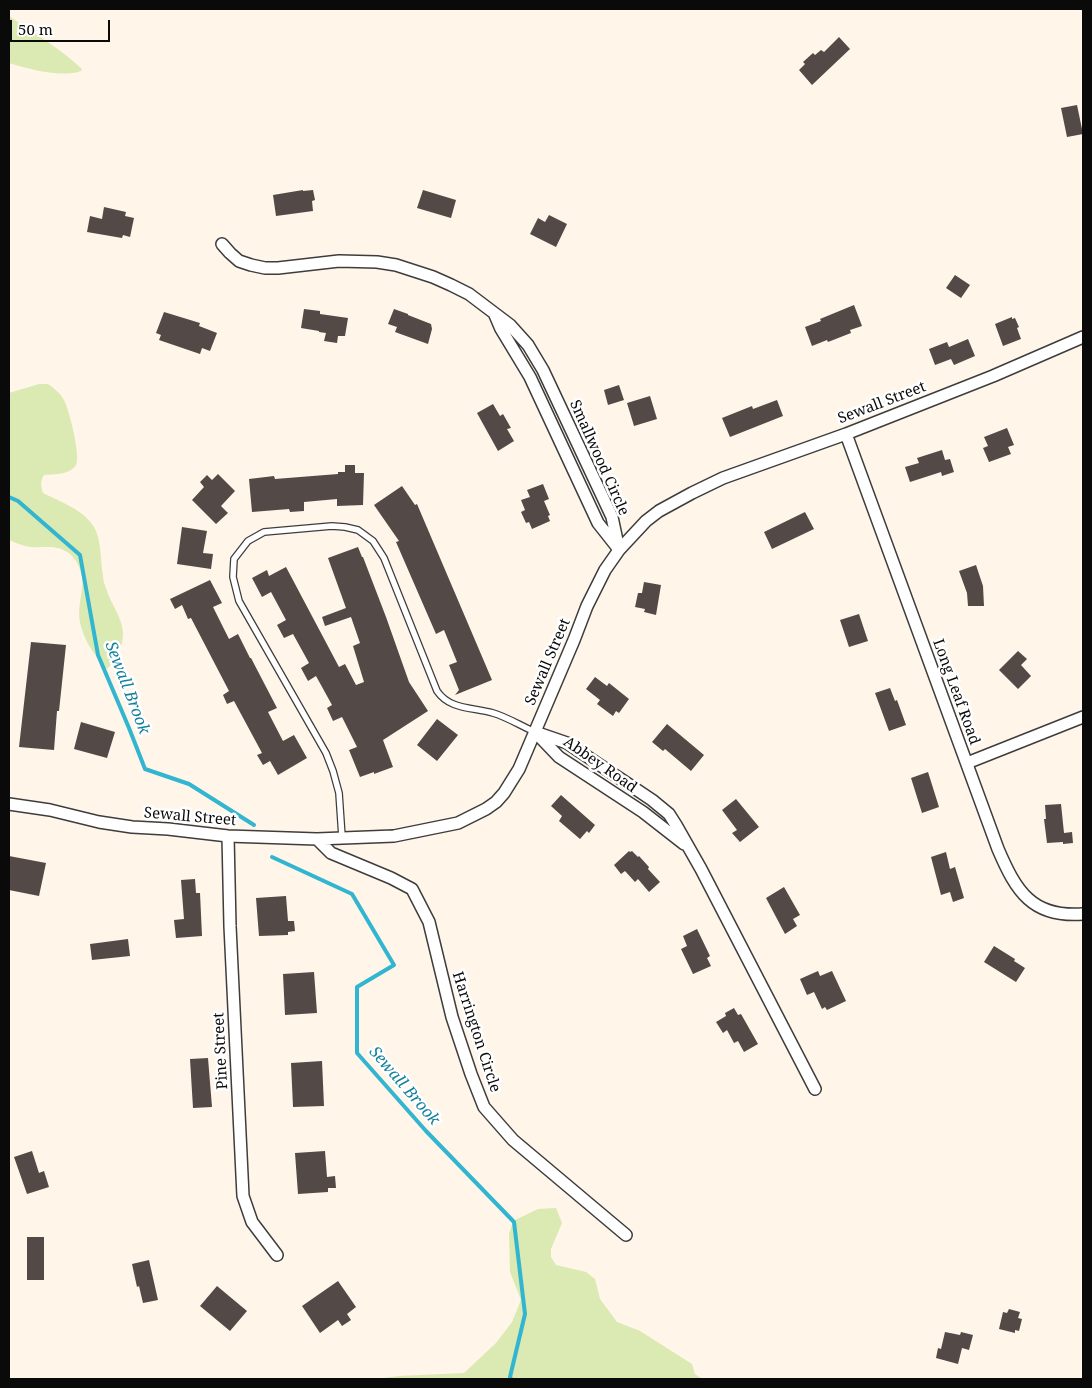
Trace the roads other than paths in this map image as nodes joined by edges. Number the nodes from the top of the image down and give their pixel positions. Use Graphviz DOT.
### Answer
graph roads {
  1 [pos="222,244"];
  2 [pos="495,314"];
  3 [pos="1083,337"];
  4 [pos="543,370"];
  5 [pos="530,377"];
  6 [pos="846,434"];
  7 [pos="619,550"];
  8 [pos="1083,717"];
  9 [pos="535,732"];
  10 [pos="597,763"];
  11 [pos="967,763"];
  12 [pos="588,777"];
  13 [pos="652,800"];
  14 [pos="9,804"];
  15 [pos="643,812"];
  16 [pos="228,836"];
  17 [pos="342,837"];
  18 [pos="317,839"];
  19 [pos="690,851"];
  20 [pos="1083,914"];
  21 [pos="815,1088"];
  22 [pos="626,1235"];
  23 [pos="277,1255"];
  1 -- 2 [label="street, Smallwood Circle"];
  2 -- 4 [label="street, Smallwood Circle"];
  2 -- 5 [label="street, Smallwood Circle"];
  3 -- 6 [label="street, Sewall Street"];
  4 -- 5 [label="lane"];
  4 -- 7 [label="street, Smallwood Circle"];
  5 -- 7 [label="street, Smallwood Circle"];
  6 -- 7 [label="street, Sewall Street"];
  6 -- 11 [label="street, Long Leaf Road"];
  7 -- 9 [label="street, Sewall Street"];
  8 -- 11 [label="street"];
  9 -- 10 [label="street, Abbey Road"];
  9 -- 12 [label="street, Abbey Road"];
  9 -- 17 [label="street, Sewall Street"];
  9 -- 17 [label="lane"];
  10 -- 12 [label="lane"];
  10 -- 13 [label="street, Abbey Road"];
  11 -- 20 [label="street, Long Leaf Road"];
  12 -- 15 [label="street, Abbey Road"];
  13 -- 15 [label="lane"];
  13 -- 19 [label="street, Abbey Road"];
  14 -- 16 [label="street, Sewall Street"];
  15 -- 19 [label="street, Abbey Road"];
  16 -- 18 [label="street, Sewall Street"];
  16 -- 23 [label="street, Pine Street"];
  17 -- 18 [label="street, Sewall Street"];
  18 -- 22 [label="street, Harrington Circle"];
  19 -- 21 [label="street, Abbey Road"];
}
